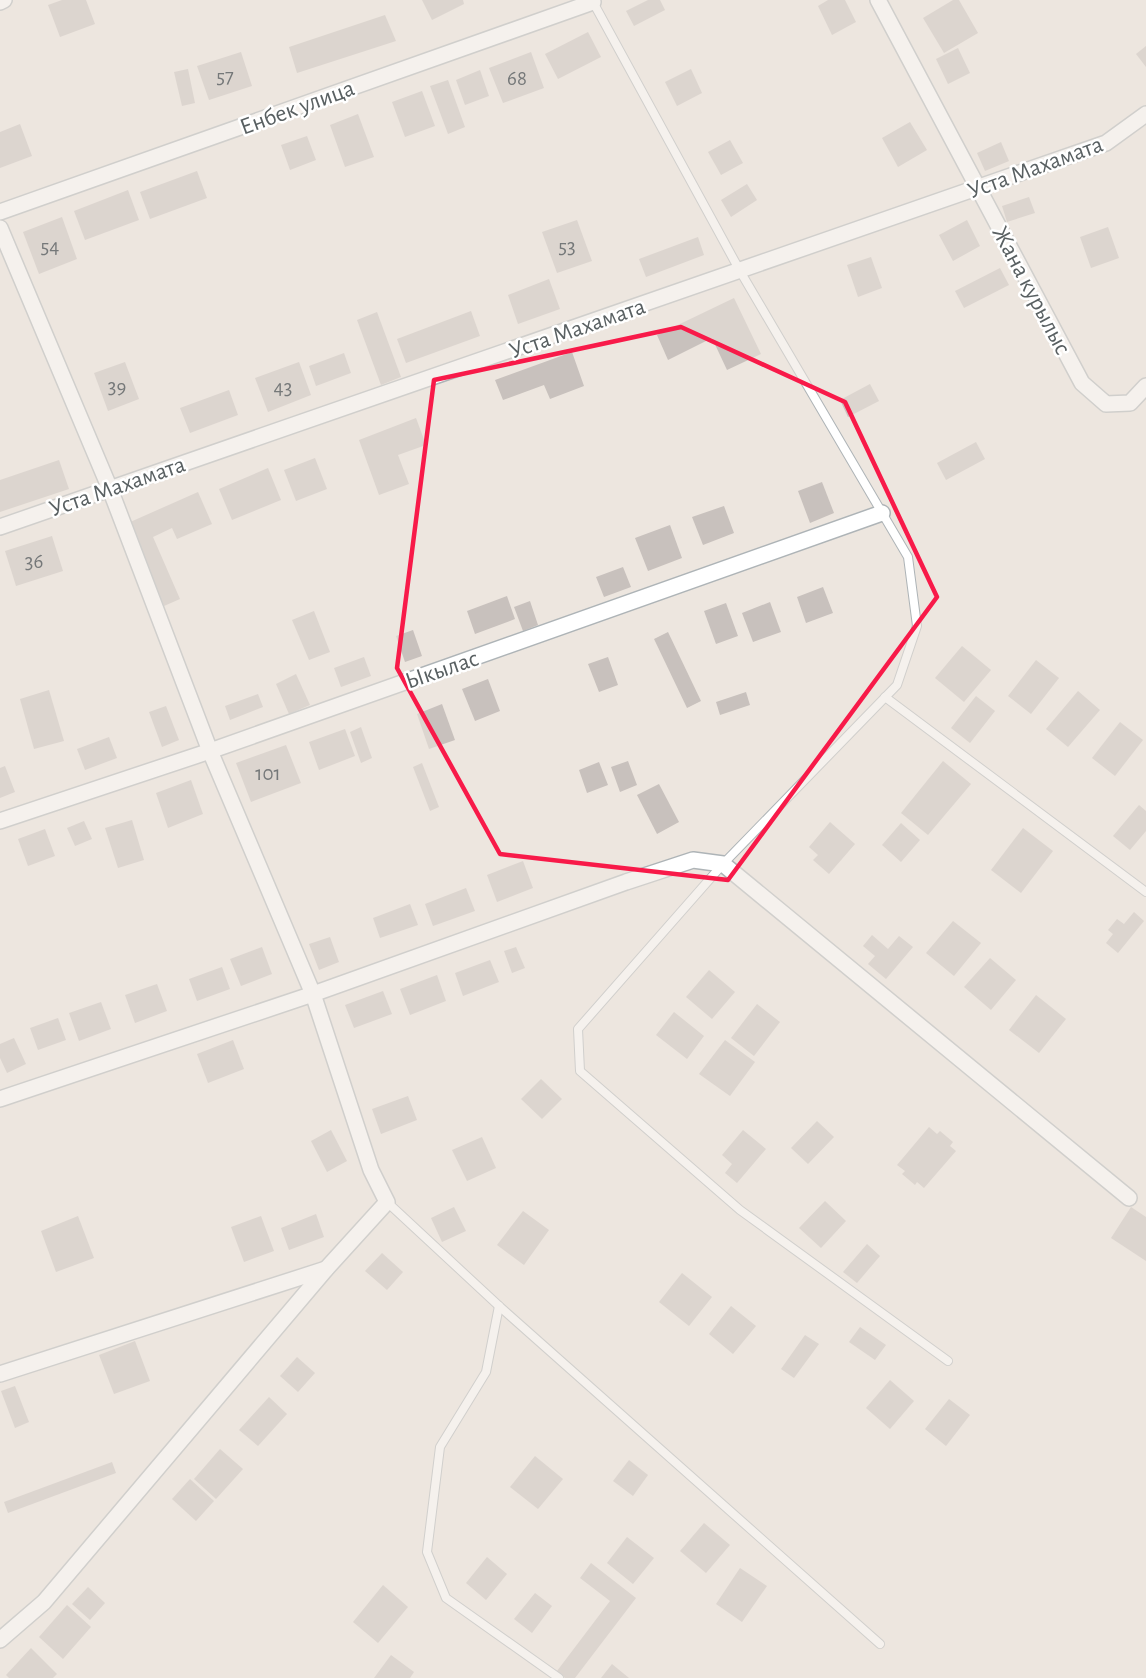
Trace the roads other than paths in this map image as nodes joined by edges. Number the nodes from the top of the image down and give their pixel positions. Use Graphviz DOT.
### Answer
graph roads {
  1 [pos="4,0"];
  2 [pos="878,0"];
  3 [pos="593,1"];
  4 [pos="0,2"];
  5 [pos="1146,114"];
  6 [pos="976,188"];
  7 [pos="0,213"];
  8 [pos="0,228"];
  9 [pos="740,271"];
  10 [pos="1146,386"];
  11 [pos="110,489"];
  12 [pos="882,513"];
  13 [pos="0,527"];
  14 [pos="885,697"];
  15 [pos="210,751"];
  16 [pos="0,821"];
  17 [pos="723,864"];
  18 [pos="1146,892"];
  19 [pos="313,994"];
  20 [pos="0,1099"];
  21 [pos="1129,1198"];
  22 [pos="387,1202"];
  23 [pos="327,1268"];
  24 [pos="499,1306"];
  25 [pos="948,1361"];
  26 [pos="0,1374"];
  27 [pos="0,1640"];
  28 [pos="880,1644"];
  29 [pos="559,1678"];
  1 -- 4 [label="street"];
  2 -- 6 [label="street, Жана курылыс"];
  3 -- 7 [label="street, Енбек улица"];
  3 -- 9 [label="lane"];
  5 -- 6 [label="street, Уста Махамата"];
  6 -- 9 [label="street, Уста Махамата"];
  6 -- 10 [label="street, Жана курылыс"];
  8 -- 11 [label="street"];
  9 -- 11 [label="street, Уста Махамата"];
  9 -- 12 [label="lane"];
  11 -- 13 [label="street, Уста Махамата"];
  11 -- 15 [label="street"];
  12 -- 14 [label="lane"];
  12 -- 15 [label="street, Ыкылас"];
  14 -- 17 [label="lane"];
  14 -- 18 [label="lane"];
  15 -- 16 [label="street, Ыкылас"];
  15 -- 19 [label="street"];
  17 -- 19 [label="street"];
  17 -- 21 [label="street"];
  17 -- 25 [label="lane"];
  19 -- 20 [label="street"];
  19 -- 22 [label="street"];
  22 -- 23 [label="street"];
  22 -- 24 [label="lane"];
  23 -- 26 [label="street"];
  23 -- 27 [label="street"];
  24 -- 28 [label="lane"];
  24 -- 29 [label="lane"];
}
